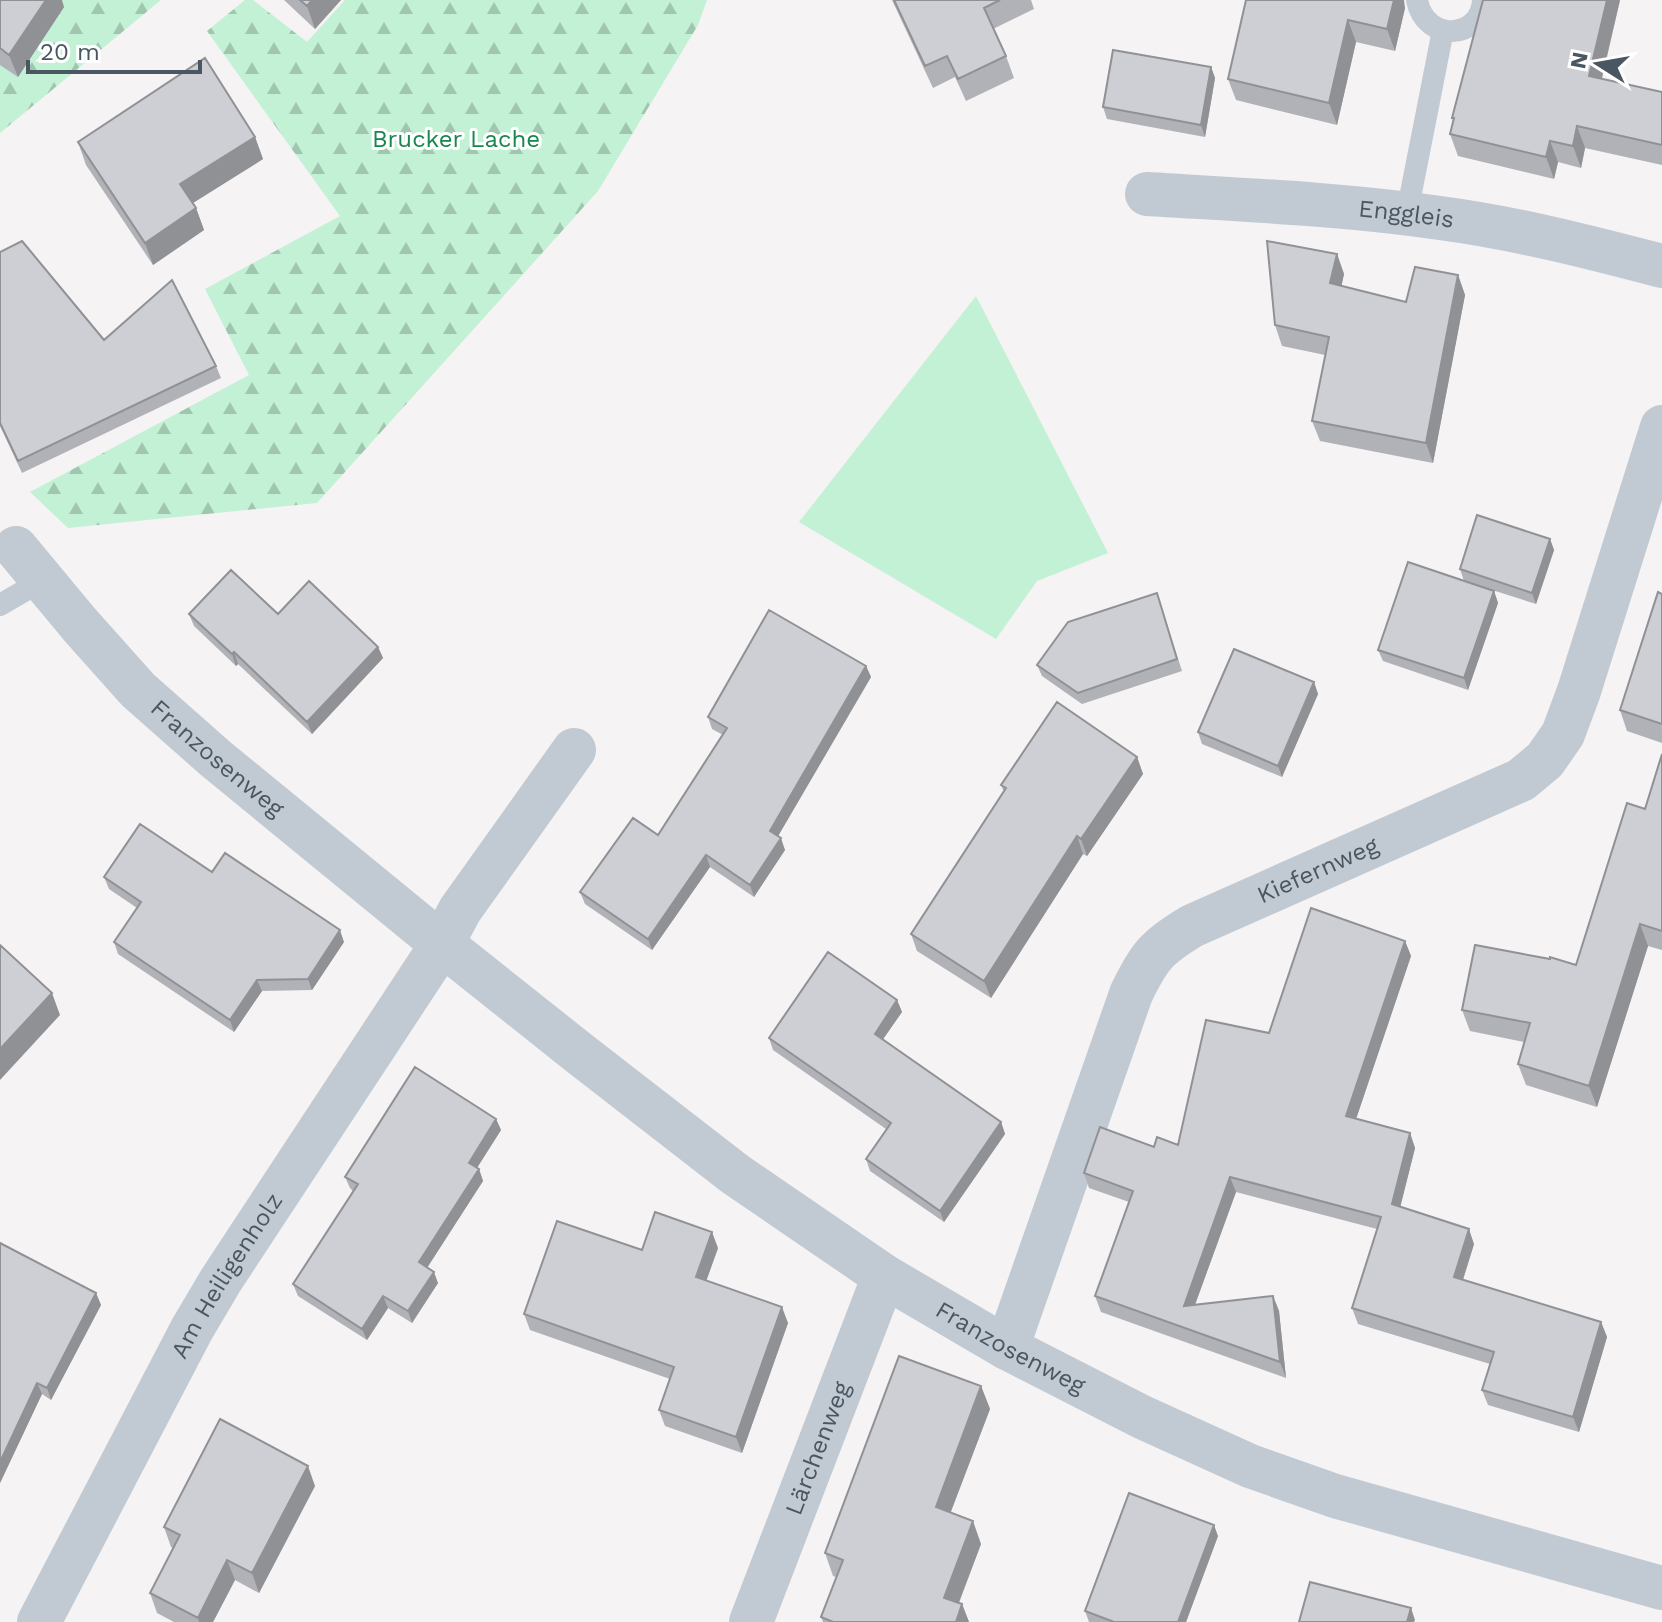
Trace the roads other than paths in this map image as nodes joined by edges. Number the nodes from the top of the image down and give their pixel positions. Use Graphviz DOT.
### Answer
graph roads {
  1 [pos="1417,0"];
  2 [pos="1483,0"];
  3 [pos="1443,30"];
  4 [pos="1147,194"];
  5 [pos="1407,213"];
  6 [pos="1662,266"];
  7 [pos="1662,427"];
  8 [pos="30,564"];
  9 [pos="0,605"];
  10 [pos="574,750"];
  11 [pos="442,944"];
  12 [pos="884,1276"];
  13 [pos="1007,1348"];
  14 [pos="1662,1588"];
  15 [pos="39,1622"];
  16 [pos="751,1622"];
  1 -- 3 [label="lane"];
  2 -- 3 [label="lane"];
  3 -- 5 [label="lane"];
  4 -- 5 [label="street, Enggleis"];
  5 -- 6 [label="street, Enggleis"];
  7 -- 13 [label="street, Kiefernweg"];
  8 -- 9 [label="lane"];
  8 -- 11 [label="street, Franzosenweg"];
  10 -- 11 [label="street"];
  11 -- 12 [label="street, Franzosenweg"];
  11 -- 15 [label="street, Am Heiligenholz"];
  12 -- 13 [label="street, Franzosenweg"];
  12 -- 16 [label="street, Lärchenweg"];
  13 -- 14 [label="street, Franzosenweg"];
}
